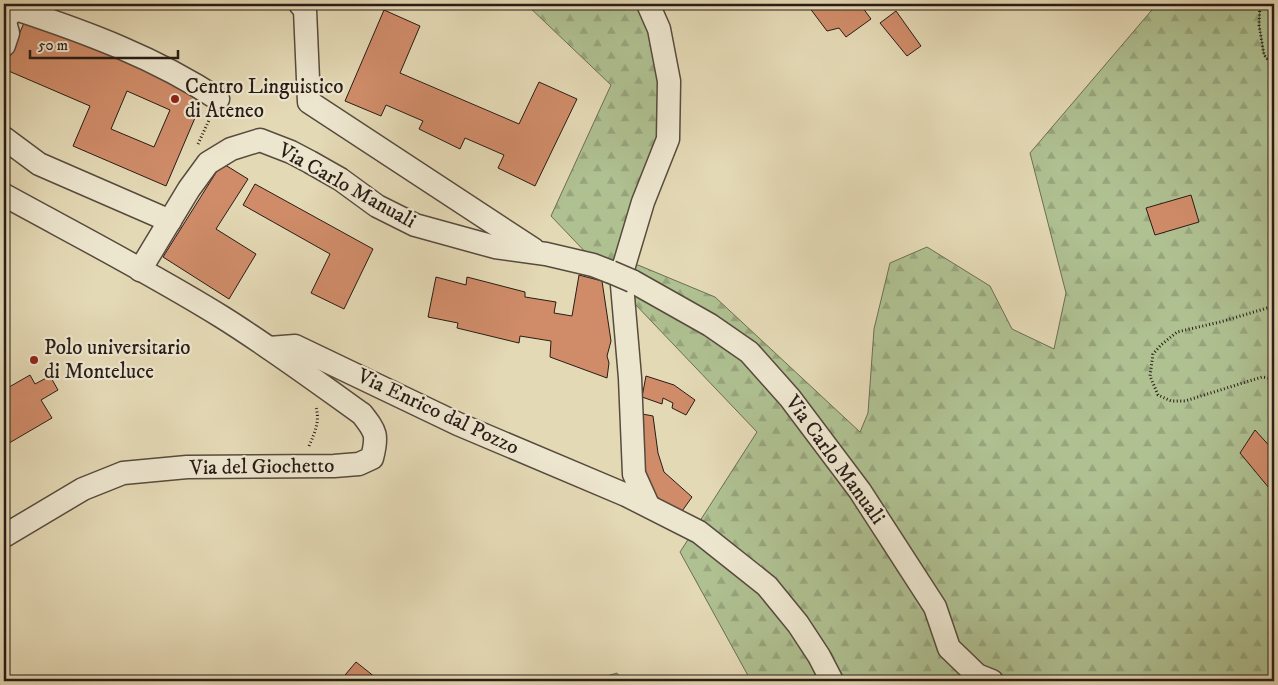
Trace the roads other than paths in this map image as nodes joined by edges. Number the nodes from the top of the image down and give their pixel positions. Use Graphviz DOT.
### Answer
graph roads {
  1 [pos="300,4"];
  2 [pos="648,4"];
  3 [pos="4,18"];
  4 [pos="4,45"];
  5 [pos="218,99"];
  6 [pos="4,138"];
  7 [pos="4,195"];
  8 [pos="170,221"];
  9 [pos="538,253"];
  10 [pos="140,270"];
  11 [pos="622,277"];
  12 [pos="269,348"];
  13 [pos="648,505"];
  14 [pos="4,536"];
  15 [pos="832,681"];
  16 [pos="992,681"];
  1 -- 9 [label="street"];
  2 -- 11 [label="street"];
  3 -- 4 [label="street"];
  3 -- 5 [label="street"];
  6 -- 8 [label="street"];
  7 -- 10 [label="street"];
  8 -- 9 [label="street, Via Carlo Manuali"];
  8 -- 10 [label="street, Via Carlo Manuali"];
  9 -- 11 [label="street, Via Carlo Manuali"];
  10 -- 12 [label="street"];
  11 -- 13 [label="street"];
  11 -- 16 [label="street, Via Carlo Manuali"];
  12 -- 13 [label="street, Via Enrico dal Pozzo"];
  12 -- 14 [label="street, Via del Giochetto"];
  13 -- 15 [label="street, Via Enrico dal Pozzo"];
}
